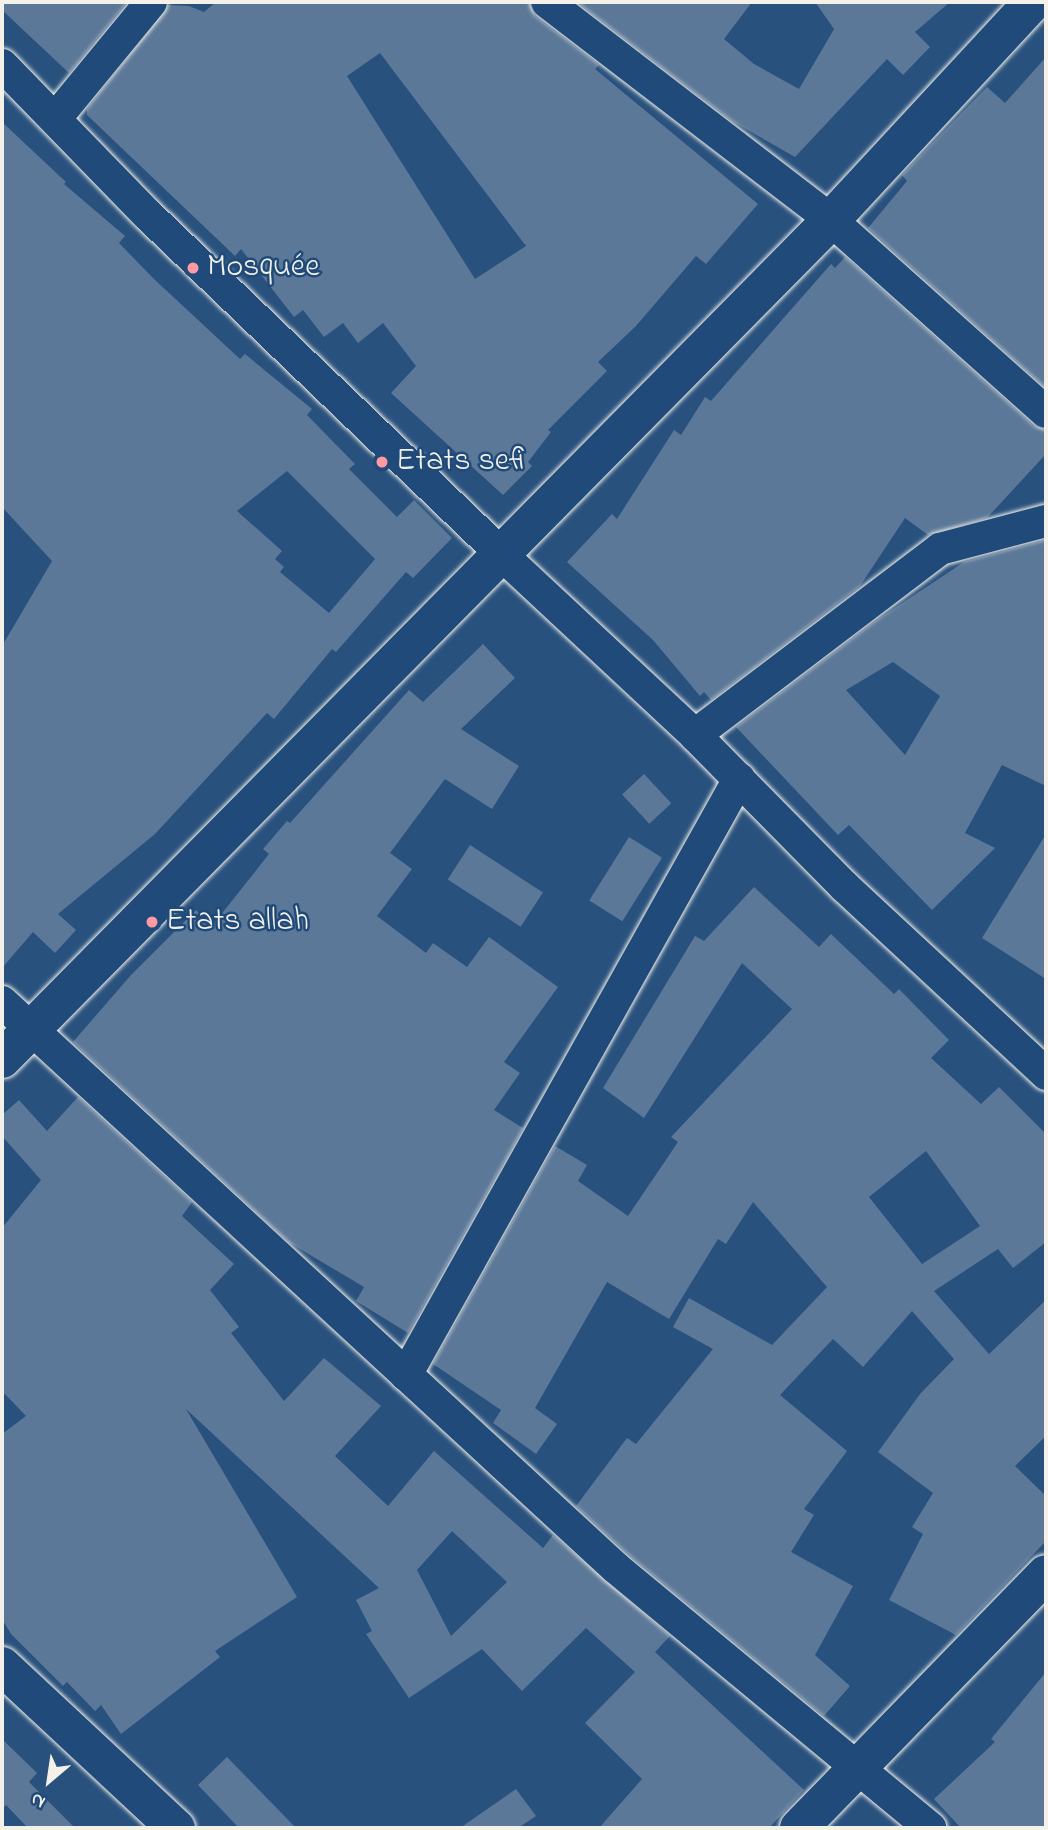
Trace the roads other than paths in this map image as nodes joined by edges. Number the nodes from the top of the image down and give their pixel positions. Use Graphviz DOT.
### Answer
graph roads {
  1 [pos="151,2"];
  2 [pos="547,2"];
  3 [pos="1033,2"];
  4 [pos="2,65"];
  5 [pos="55,119"];
  6 [pos="831,220"];
  7 [pos="1046,412"];
  8 [pos="1046,520"];
  9 [pos="501,554"];
  10 [pos="695,735"];
  11 [pos="738,779"];
  12 [pos="2,1002"];
  13 [pos="32,1030"];
  14 [pos="2,1059"];
  15 [pos="1046,1073"];
  16 [pos="406,1375"];
  17 [pos="1046,1574"];
  18 [pos="2,1666"];
  19 [pos="858,1766"];
  20 [pos="176,1828"];
  21 [pos="799,1828"];
  22 [pos="930,1828"];
  1 -- 5 [label="street"];
  2 -- 6 [label="street"];
  3 -- 6 [label="street"];
  4 -- 5 [label="street"];
  5 -- 9 [label="street"];
  6 -- 7 [label="street"];
  6 -- 9 [label="street"];
  8 -- 10 [label="street"];
  9 -- 10 [label="street"];
  9 -- 13 [label="street"];
  10 -- 11 [label="street"];
  11 -- 15 [label="street"];
  11 -- 16 [label="street"];
  12 -- 13 [label="street"];
  13 -- 14 [label="street"];
  13 -- 16 [label="street"];
  16 -- 19 [label="street"];
  17 -- 19 [label="street"];
  18 -- 20 [label="street"];
  19 -- 21 [label="street"];
  19 -- 22 [label="street"];
}
